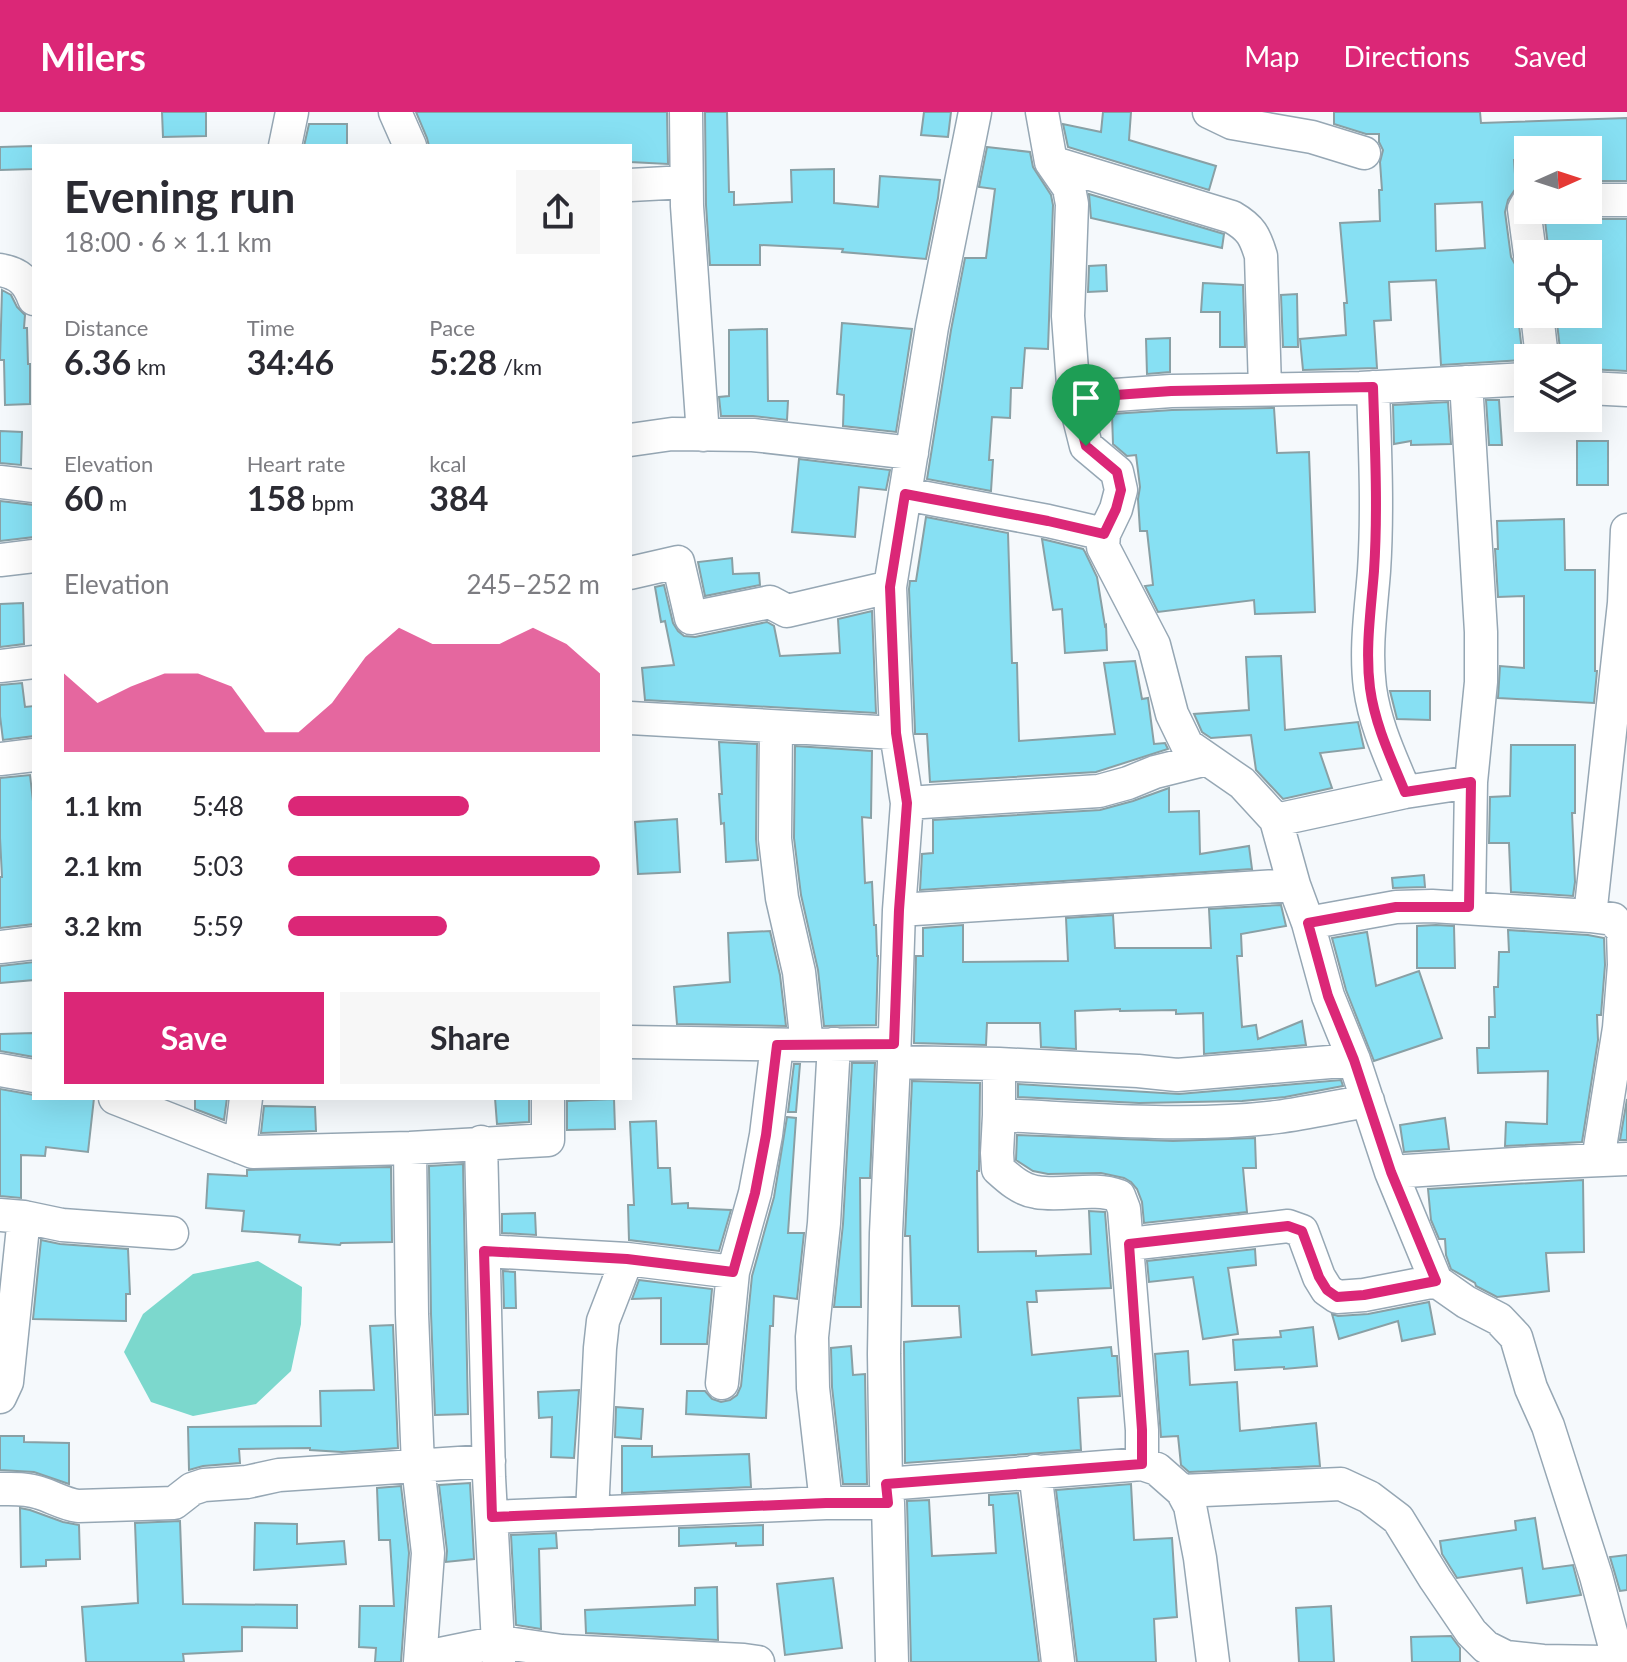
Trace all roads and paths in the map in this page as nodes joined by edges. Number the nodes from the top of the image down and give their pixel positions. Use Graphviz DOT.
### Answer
graph roads {
  1 [pos="292,112"];
  2 [pos="395,112"];
  3 [pos="686,112"];
  4 [pos="975,112"];
  5 [pos="1042,112"];
  6 [pos="1209,112"];
  7 [pos="285,144"];
  8 [pos="409,144"];
  9 [pos="1364,153"];
  10 [pos="1051,162"];
  11 [pos="686,182"];
  12 [pos="632,185"];
  13 [pos="1602,200"];
  14 [pos="1627,200"];
  15 [pos="0,270"];
  16 [pos="32,294"];
  17 [pos="1514,380"];
  18 [pos="1466,382"];
  19 [pos="1373,387"];
  20 [pos="1265,389"];
  21 [pos="1602,389"];
  22 [pos="1627,390"];
  23 [pos="1074,398"];
  24 [pos="703,435"];
  25 [pos="632,440"];
  26 [pos="912,453"];
  27 [pos="0,482"];
  28 [pos="32,486"];
  29 [pos="905,494"];
  30 [pos="1627,530"];
  31 [pos="1104,534"];
  32 [pos="32,556"];
  33 [pos="0,560"];
  34 [pos="632,573"];
  35 [pos="890,587"];
  36 [pos="32,662"];
  37 [pos="0,666"];
  38 [pos="632,718"];
  39 [pos="776,727"];
  40 [pos="896,733"];
  41 [pos="32,755"];
  42 [pos="0,759"];
  43 [pos="1207,759"];
  44 [pos="1471,782"];
  45 [pos="1405,792"];
  46 [pos="907,803"];
  47 [pos="1276,820"];
  48 [pos="1294,885"];
  49 [pos="1469,907"];
  50 [pos="899,910"];
  51 [pos="1590,916"];
  52 [pos="1308,923"];
  53 [pos="32,943"];
  54 [pos="0,947"];
  55 [pos="632,1042"];
  56 [pos="806,1045"];
  57 [pos="894,1053"];
  58 [pos="1354,1060"];
  59 [pos="999,1064"];
  60 [pos="0,1070"];
  61 [pos="32,1076"];
  62 [pos="120,1100"];
  63 [pos="246,1100"];
  64 [pos="548,1100"];
  65 [pos="1368,1101"];
  66 [pos="999,1115"];
  67 [pos="481,1142"];
  68 [pos="240,1147"];
  69 [pos="410,1148"];
  70 [pos="1613,1160"];
  71 [pos="1391,1172"];
  72 [pos="12,1216"];
  73 [pos="172,1233"];
  74 [pos="1129,1244"];
  75 [pos="484,1251"];
  76 [pos="627,1259"];
  77 [pos="733,1272"];
  78 [pos="1436,1281"];
  79 [pos="722,1383"];
  80 [pos="0,1397"];
  81 [pos="489,1461"];
  82 [pos="1142,1464"];
  83 [pos="418,1466"];
  84 [pos="1035,1471"];
  85 [pos="0,1489"];
  86 [pos="1182,1491"];
  87 [pos="887,1494"];
  88 [pos="826,1503"];
  89 [pos="592,1513"];
  90 [pos="492,1517"];
  91 [pos="499,1652"];
  92 [pos="420,1660"];
  93 [pos="700,1660"];
  94 [pos="758,1662"];
  95 [pos="892,1662"];
  96 [pos="1058,1662"];
  97 [pos="1213,1662"];
  98 [pos="1604,1662"];
  99 [pos="1619,1662"];
  1 -- 7 [label="street"];
  2 -- 8 [label="street"];
  3 -- 11 [label="street"];
  4 -- 26 [label="street"];
  5 -- 10 [label="street"];
  6 -- 9 [label="street"];
  10 -- 20 [label="street"];
  10 -- 23 [label="street"];
  11 -- 12 [label="street"];
  11 -- 24 [label="street"];
  13 -- 14 [label="street"];
  15 -- 16 [label="street"];
  17 -- 18 [label="street"];
  18 -- 19 [label="street"];
  18 -- 44 [label="street"];
  19 -- 20 [label="street"];
  19 -- 45 [label="street"];
  20 -- 23 [label="street"];
  21 -- 22 [label="street"];
  23 -- 31 [label="street"];
  24 -- 25 [label="street"];
  24 -- 26 [label="street"];
  26 -- 29 [label="street"];
  27 -- 28 [label="street"];
  29 -- 31 [label="street"];
  29 -- 35 [label="street"];
  30 -- 51 [label="street"];
  31 -- 43 [label="street"];
  32 -- 33 [label="street"];
  34 -- 35 [label="street"];
  35 -- 40 [label="street"];
  36 -- 37 [label="street"];
  38 -- 39 [label="street"];
  39 -- 40 [label="street"];
  39 -- 56 [label="street"];
  40 -- 46 [label="street"];
  41 -- 42 [label="street"];
  43 -- 46 [label="street"];
  43 -- 47 [label="street"];
  44 -- 45 [label="street"];
  44 -- 49 [label="street"];
  45 -- 47 [label="street"];
  46 -- 50 [label="street"];
  47 -- 48 [label="street"];
  48 -- 50 [label="street"];
  48 -- 52 [label="street"];
  49 -- 51 [label="street"];
  49 -- 52 [label="street"];
  50 -- 57 [label="street"];
  51 -- 70 [label="street"];
  52 -- 58 [label="street"];
  53 -- 54 [label="street"];
  55 -- 56 [label="street"];
  56 -- 57 [label="street"];
  56 -- 77 [label="street"];
  56 -- 88 [label="street"];
  57 -- 59 [label="street"];
  57 -- 87 [label="street"];
  58 -- 59 [label="street"];
  58 -- 65 [label="street"];
  59 -- 66 [label="street"];
  60 -- 61 [label="street"];
  62 -- 68 [label="street"];
  63 -- 68 [label="street"];
  64 -- 67 [label="street"];
  65 -- 66 [label="street"];
  65 -- 71 [label="street"];
  66 -- 74 [label="street"];
  67 -- 69 [label="street"];
  67 -- 75 [label="street"];
  68 -- 69 [label="street"];
  69 -- 83 [label="street"];
  70 -- 71 [label="street"];
  71 -- 78 [label="street"];
  72 -- 73 [label="street"];
  72 -- 80 [label="street"];
  74 -- 78 [label="street"];
  74 -- 82 [label="street"];
  75 -- 76 [label="street"];
  75 -- 81 [label="street"];
  76 -- 77 [label="street"];
  76 -- 89 [label="street"];
  77 -- 79 [label="street"];
  78 -- 99 [label="street"];
  81 -- 83 [label="street"];
  81 -- 90 [label="street"];
  82 -- 84 [label="street"];
  82 -- 86 [label="street"];
  83 -- 85 [label="street"];
  83 -- 92 [label="street"];
  84 -- 87 [label="street"];
  84 -- 96 [label="street"];
  86 -- 97 [label="street"];
  86 -- 98 [label="street"];
  87 -- 88 [label="street"];
  87 -- 95 [label="street"];
  88 -- 89 [label="street"];
  89 -- 90 [label="street"];
  90 -- 91 [label="street"];
  91 -- 92 [label="street"];
  91 -- 93 [label="street"];
  93 -- 94 [label="street"];
}
